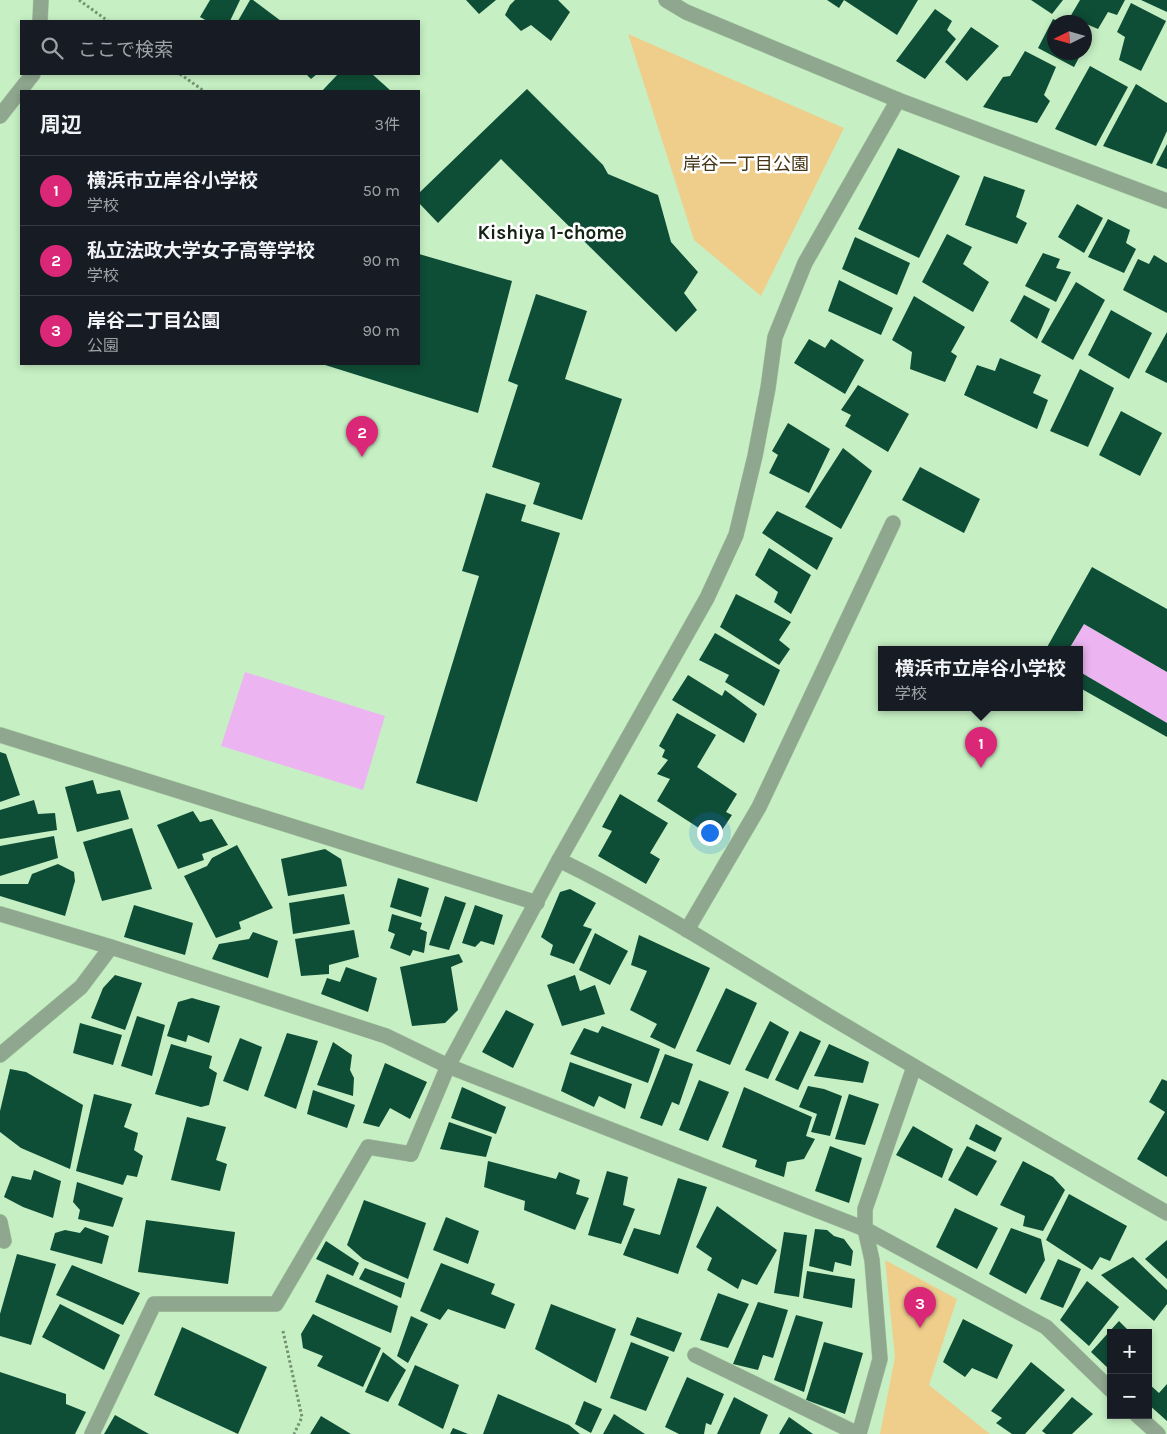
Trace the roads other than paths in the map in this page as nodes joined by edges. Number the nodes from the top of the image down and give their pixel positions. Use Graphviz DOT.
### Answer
graph roads {
  1 [pos="41,0"];
  2 [pos="666,0"];
  3 [pos="40,20"];
  4 [pos="32,75"];
  5 [pos="20,90"];
  6 [pos="20,91"];
  7 [pos="898,100"];
  8 [pos="0,116"];
  9 [pos="1167,201"];
  10 [pos="893,523"];
  11 [pos="0,735"];
  12 [pos="559,860"];
  13 [pos="536,903"];
  14 [pos="0,914"];
  15 [pos="687,930"];
  16 [pos="111,948"];
  17 [pos="0,1056"];
  18 [pos="448,1066"];
  19 [pos="914,1067"];
  20 [pos="1167,1213"];
  21 [pos="0,1222"];
  22 [pos="865,1229"];
  23 [pos="4,1241"];
  24 [pos="695,1355"];
  25 [pos="1107,1386"];
  26 [pos="1141,1419"];
  27 [pos="92,1434"];
  28 [pos="858,1434"];
  29 [pos="1158,1434"];
  1 -- 3 [label="street"];
  2 -- 7 [label="street"];
  4 -- 5 [label="street"];
  6 -- 8 [label="street"];
  7 -- 9 [label="street"];
  7 -- 12 [label="street"];
  10 -- 15 [label="street"];
  11 -- 13 [label="street"];
  12 -- 13 [label="street"];
  12 -- 15 [label="street"];
  13 -- 18 [label="street"];
  14 -- 16 [label="street"];
  15 -- 19 [label="street"];
  16 -- 17 [label="street"];
  16 -- 18 [label="street"];
  18 -- 22 [label="street"];
  18 -- 27 [label="street"];
  19 -- 20 [label="street"];
  19 -- 22 [label="street"];
  21 -- 23 [label="street"];
  22 -- 25 [label="street"];
  22 -- 28 [label="street"];
  24 -- 28 [label="street"];
  26 -- 29 [label="street"];
}
